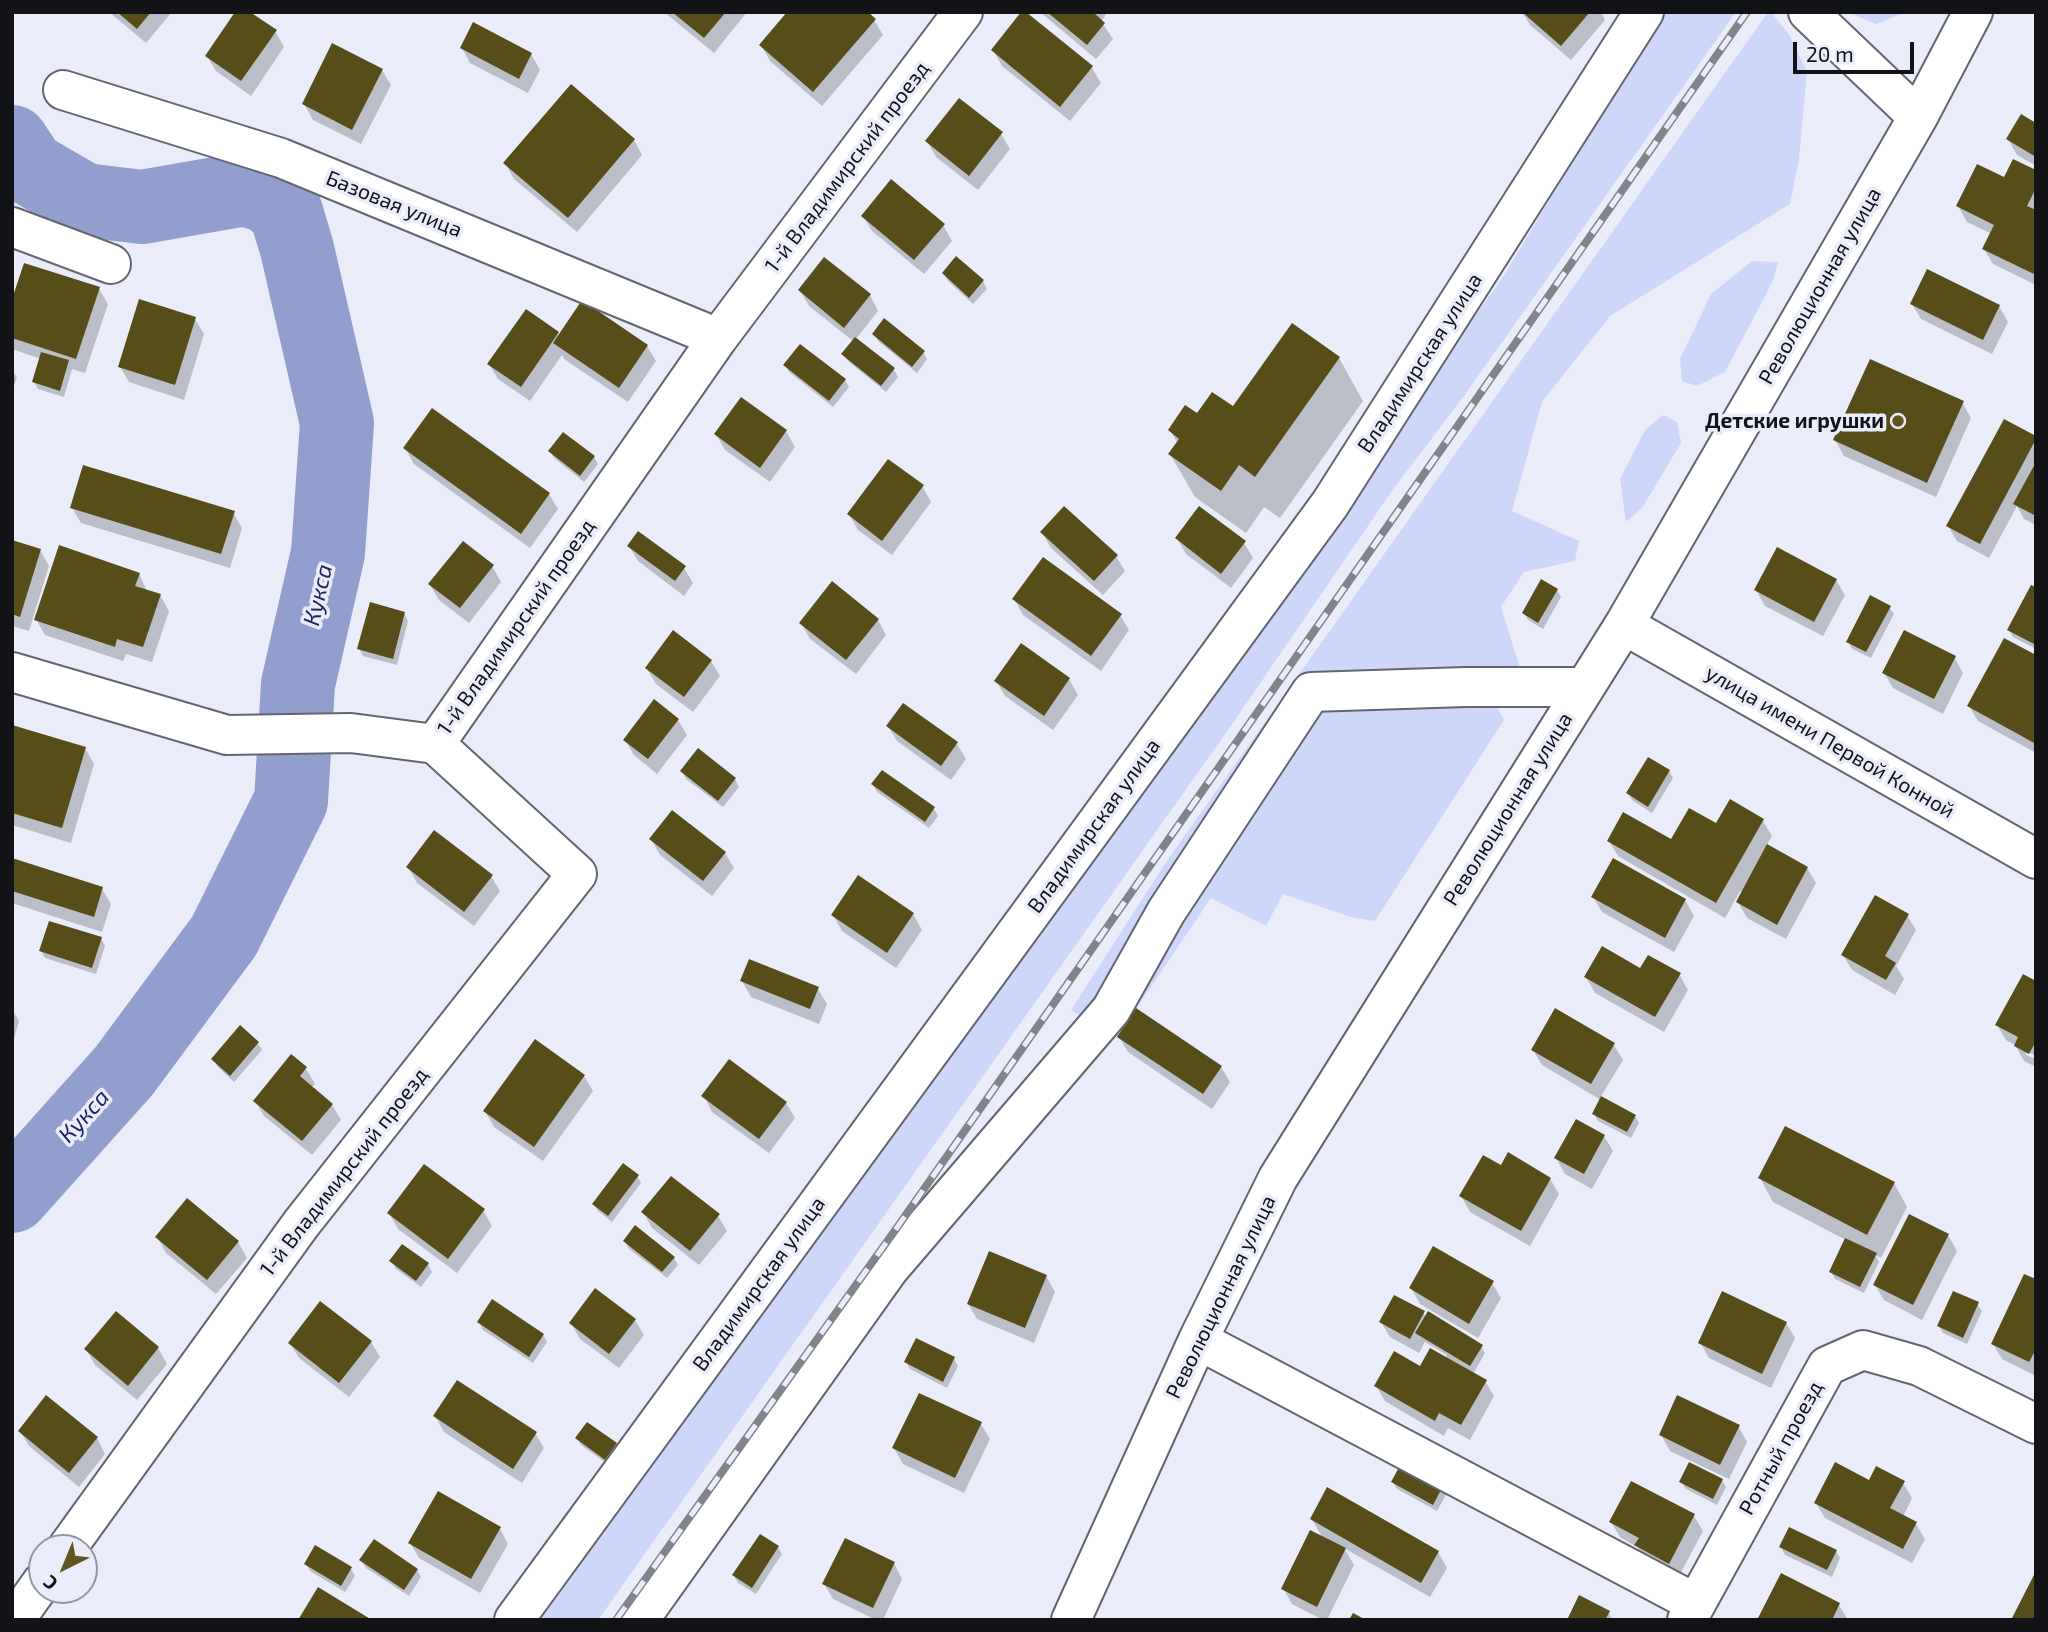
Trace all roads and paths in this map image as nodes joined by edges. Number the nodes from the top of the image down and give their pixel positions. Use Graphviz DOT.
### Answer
graph roads {
  1 [pos="963,12"];
  2 [pos="1644,12"];
  3 [pos="1808,12"];
  4 [pos="1973,12"];
  5 [pos="63,90"];
  6 [pos="1917,117"];
  7 [pos="12,226"];
  8 [pos="111,264"];
  9 [pos="718,338"];
  10 [pos="1624,625"];
  11 [pos="12,672"];
  12 [pos="1584,687"];
  13 [pos="435,744"];
  14 [pos="2036,859"];
  15 [pos="1198,1340"];
  16 [pos="2036,1424"];
  17 [pos="77,1534"];
  18 [pos="28,1602"];
  19 [pos="1691,1612"];
  20 [pos="15,1620"];
  21 [pos="514,1620"];
  22 [pos="639,1620"];
  23 [pos="1071,1620"];
  1 -- 9 [label="street, 1-й Владимирский проезд"];
  2 -- 21 [label="street, Владимирская улица"];
  3 -- 6 [label="street"];
  4 -- 6 [label="street, Революционная улица"];
  5 -- 9 [label="street, Базовая улица"];
  6 -- 10 [label="street, Революционная улица"];
  7 -- 8 [label="street"];
  9 -- 13 [label="street, 1-й Владимирский проезд"];
  10 -- 12 [label="street, Революционная улица"];
  10 -- 14 [label="street, улица имени Первой Конной"];
  11 -- 13 [label="street"];
  12 -- 15 [label="street, Революционная улица"];
  12 -- 22 [label="street"];
  13 -- 17 [label="street, 1-й Владимирский проезд"];
  15 -- 19 [label="street"];
  15 -- 23 [label="street, Революционная улица"];
  16 -- 19 [label="street, Ротный проезд"];
  18 -- 20 [label="street"];
}
